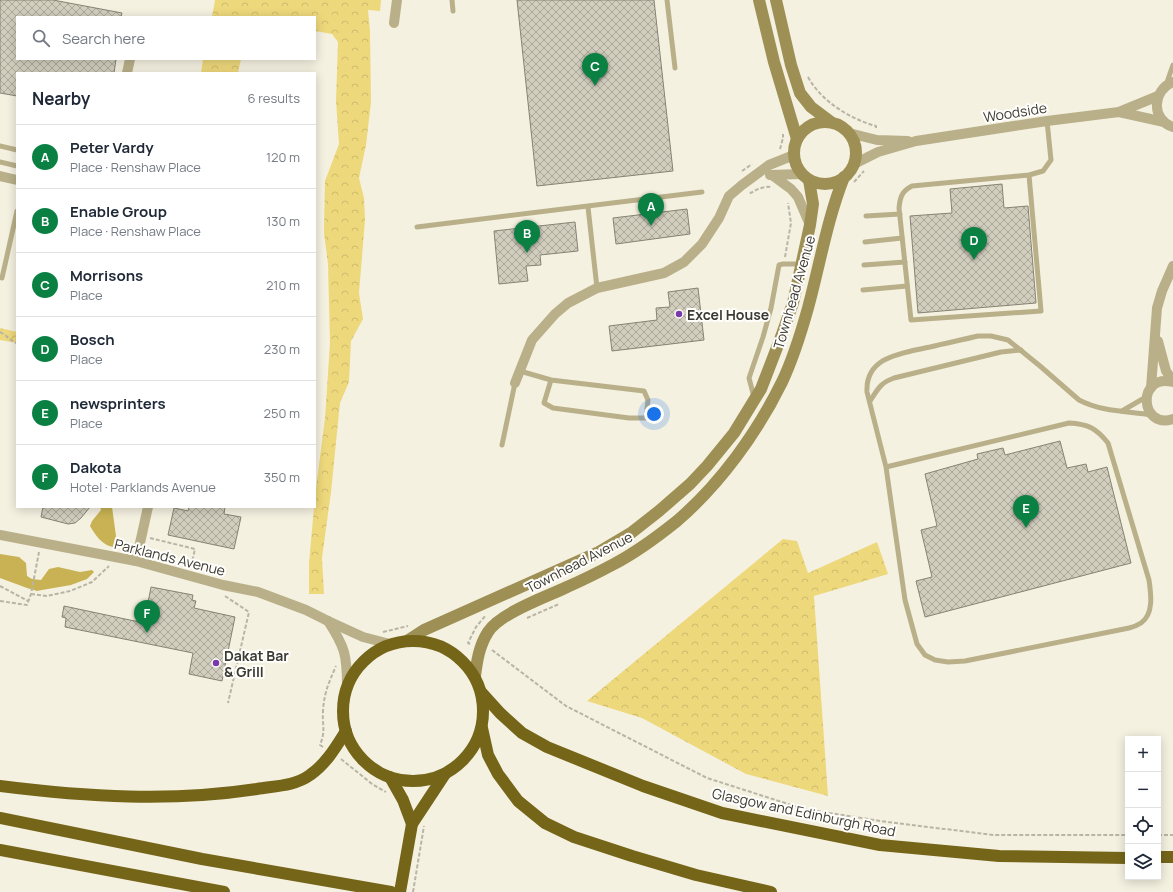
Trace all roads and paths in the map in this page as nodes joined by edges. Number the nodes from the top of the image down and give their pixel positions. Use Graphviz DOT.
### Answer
graph roads {
  1 [pos="396,0"];
  2 [pos="452,0"];
  3 [pos="667,0"];
  4 [pos="759,0"];
  5 [pos="776,0"];
  6 [pos="453,11"];
  7 [pos="394,23"];
  8 [pos="130,60"];
  9 [pos="1173,65"];
  10 [pos="675,68"];
  11 [pos="128,72"];
  12 [pos="805,73"];
  13 [pos="1169,84"];
  14 [pos="1158,96"];
  15 [pos="1119,112"];
  16 [pos="1047,121"];
  17 [pos="831,122"];
  18 [pos="1170,126"];
  19 [pos="849,133"];
  20 [pos="797,139"];
  21 [pos="877,140"];
  22 [pos="916,141"];
  23 [pos="0,146"];
  24 [pos="16,150"];
  25 [pos="794,155"];
  26 [pos="0,162"];
  27 [pos="854,164"];
  28 [pos="16,166"];
  29 [pos="867,167"];
  30 [pos="772,175"];
  31 [pos="1029,175"];
  32 [pos="0,176"];
  33 [pos="754,176"];
  34 [pos="805,177"];
  35 [pos="16,180"];
  36 [pos="849,180"];
  37 [pos="702,192"];
  38 [pos="588,207"];
  39 [pos="900,214"];
  40 [pos="16,215"];
  41 [pos="866,216"];
  42 [pos="810,225"];
  43 [pos="417,227"];
  44 [pos="902,238"];
  45 [pos="865,242"];
  46 [pos="905,262"];
  47 [pos="802,264"];
  48 [pos="864,265"];
  49 [pos="1173,266"];
  50 [pos="2,278"];
  51 [pos="907,286"];
  52 [pos="597,288"];
  53 [pos="863,290"];
  54 [pos="0,332"];
  55 [pos="1156,334"];
  56 [pos="16,343"];
  57 [pos="1021,350"];
  58 [pos="519,371"];
  59 [pos="551,380"];
  60 [pos="1173,382"];
  61 [pos="514,383"];
  62 [pos="1148,392"];
  63 [pos="755,400"];
  64 [pos="870,401"];
  65 [pos="1122,411"];
  66 [pos="1152,415"];
  67 [pos="1173,419"];
  68 [pos="502,445"];
  69 [pos="886,467"];
  70 [pos="148,508"];
  71 [pos="0,535"];
  72 [pos="40,543"];
  73 [pos="120,558"];
  74 [pos="136,562"];
  75 [pos="0,586"];
  76 [pos="31,594"];
  77 [pos="0,600"];
  78 [pos="491,600"];
  79 [pos="28,602"];
  80 [pos="559,604"];
  81 [pos="249,612"];
  82 [pos="525,619"];
  83 [pos="328,621"];
  84 [pos="412,625"];
  85 [pos="382,632"];
  86 [pos="407,641"];
  87 [pos="390,644"];
  88 [pos="495,644"];
  89 [pos="480,647"];
  90 [pos="336,664"];
  91 [pos="475,676"];
  92 [pos="347,686"];
  93 [pos="481,692"];
  94 [pos="228,703"];
  95 [pos="482,728"];
  96 [pos="346,731"];
  97 [pos="333,752"];
  98 [pos="445,774"];
  99 [pos="390,777"];
  100 [pos="0,786"];
  101 [pos="388,793"];
  102 [pos="0,818"];
  103 [pos="426,819"];
  104 [pos="412,824"];
  105 [pos="1173,834"];
  106 [pos="1125,835"];
  107 [pos="1161,835"];
  108 [pos="0,850"];
  109 [pos="1161,857"];
  110 [pos="1173,857"];
  111 [pos="1125,858"];
  112 [pos="224,892"];
  113 [pos="391,892"];
  114 [pos="400,892"];
  115 [pos="412,892"];
  116 [pos="772,892"];
  1 -- 7 [label="street"];
  2 -- 6 [label="lane"];
  3 -- 10 [label="lane"];
  4 -- 20 [label="street"];
  5 -- 17 [label="street"];
  8 -- 11 [label="street"];
  9 -- 13 [label="lane"];
  12 -- 21 [label="path"];
  13 -- 14 [label="street"];
  14 -- 15 [label="street, Woodside"];
  14 -- 18 [label="street, Woodside"];
  15 -- 16 [label="street, Woodside"];
  15 -- 18 [label="street, Woodside"];
  16 -- 22 [label="street, Woodside"];
  16 -- 31 [label="lane"];
  17 -- 19 [label="street"];
  17 -- 20 [label="street"];
  19 -- 21 [label="street, Woodside"];
  19 -- 27 [label="street"];
  20 -- 25 [label="street"];
  21 -- 22 [label="street, Woodside"];
  22 -- 27 [label="street, Woodside"];
  23 -- 24 [label="lane"];
  25 -- 33 [label="street"];
  25 -- 34 [label="street"];
  26 -- 28 [label="lane"];
  27 -- 36 [label="street"];
  29 -- 36 [label="path"];
  30 -- 33 [label="street"];
  30 -- 34 [label="street"];
  30 -- 42 [label="street"];
  31 -- 39 [label="lane"];
  31 -- 51 [label="lane"];
  32 -- 35 [label="street"];
  33 -- 52 [label="street"];
  34 -- 36 [label="street"];
  34 -- 42 [label="street, Townhead Avenue"];
  36 -- 89 [label="street, Townhead Avenue"];
  37 -- 38 [label="lane"];
  38 -- 43 [label="lane"];
  38 -- 52 [label="lane"];
  39 -- 41 [label="lane"];
  39 -- 44 [label="lane"];
  40 -- 50 [label="lane"];
  42 -- 47 [label="street, Townhead Avenue"];
  44 -- 45 [label="lane"];
  44 -- 46 [label="lane"];
  46 -- 48 [label="lane"];
  46 -- 51 [label="lane"];
  47 -- 63 [label="street, Townhead Avenue"];
  47 -- 63 [label="lane, Townhead Avenue"];
  49 -- 55 [label="street"];
  51 -- 53 [label="lane"];
  52 -- 58 [label="street"];
  54 -- 56 [label="path"];
  55 -- 60 [label="street"];
  55 -- 62 [label="street"];
  57 -- 64 [label="lane"];
  57 -- 64 [label="lane"];
  57 -- 65 [label="lane"];
  58 -- 59 [label="lane"];
  58 -- 61 [label="street"];
  59 -- 59 [label="lane"];
  60 -- 62 [label="street"];
  61 -- 68 [label="lane"];
  62 -- 65 [label="lane"];
  62 -- 66 [label="street"];
  63 -- 78 [label="street, Townhead Avenue"];
  64 -- 69 [label="lane"];
  65 -- 66 [label="lane"];
  66 -- 67 [label="street"];
  69 -- 69 [label="lane"];
  70 -- 74 [label="street"];
  71 -- 72 [label="street, Parklands Avenue"];
  72 -- 73 [label="street, Parklands Avenue"];
  72 -- 76 [label="path"];
  73 -- 74 [label="street, Parklands Avenue"];
  73 -- 76 [label="path"];
  74 -- 83 [label="street, Parklands Avenue"];
  75 -- 79 [label="path"];
  76 -- 79 [label="path"];
  77 -- 79 [label="path"];
  78 -- 86 [label="street, Townhead Avenue"];
  78 -- 89 [label="path"];
  80 -- 82 [label="path"];
  81 -- 94 [label="path"];
  83 -- 87 [label="street, Parklands Avenue"];
  83 -- 92 [label="street"];
  84 -- 85 [label="path"];
  86 -- 87 [label="highway"];
  86 -- 91 [label="highway"];
  87 -- 92 [label="highway"];
  88 -- 106 [label="path"];
  89 -- 91 [label="street, Townhead Avenue"];
  90 -- 97 [label="path"];
  91 -- 93 [label="highway"];
  92 -- 96 [label="highway"];
  93 -- 95 [label="highway"];
  93 -- 111 [label="highway, Glasgow and Edinburgh Road"];
  95 -- 98 [label="highway"];
  95 -- 116 [label="highway"];
  96 -- 97 [label="highway"];
  96 -- 99 [label="highway"];
  97 -- 100 [label="highway"];
  97 -- 101 [label="path"];
  98 -- 99 [label="highway"];
  98 -- 104 [label="highway"];
  99 -- 104 [label="highway"];
  102 -- 113 [label="highway"];
  103 -- 115 [label="path"];
  104 -- 114 [label="highway"];
  105 -- 107 [label="path"];
  108 -- 112 [label="highway"];
  109 -- 110 [label="highway"];
}
